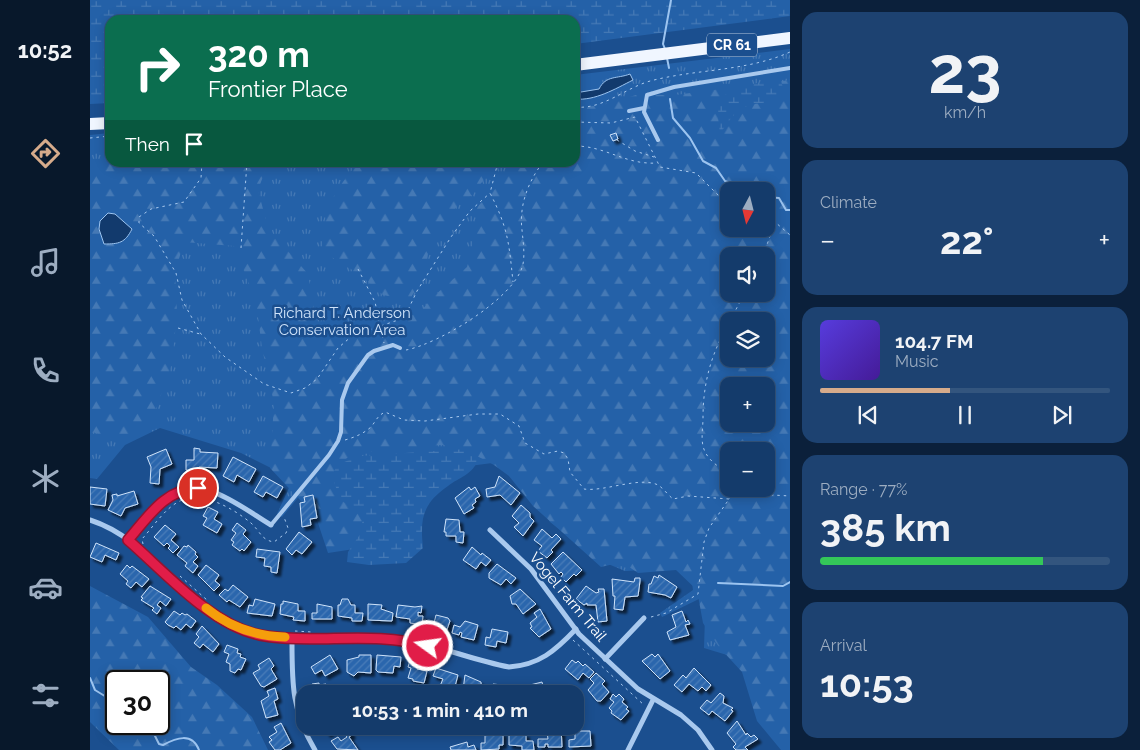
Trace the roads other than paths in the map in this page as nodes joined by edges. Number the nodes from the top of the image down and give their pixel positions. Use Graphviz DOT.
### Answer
graph roads {
  1 [pos="790,38"];
  2 [pos="580,64"];
  3 [pos="790,68"];
  4 [pos="644,108"];
  5 [pos="629,111"];
  6 [pos="105,123"];
  7 [pos="90,124"];
  8 [pos="658,140"];
  9 [pos="400,348"];
  10 [pos="90,520"];
  11 [pos="271,524"];
  12 [pos="490,530"];
  13 [pos="128,540"];
  14 [pos="644,618"];
  15 [pos="576,629"];
  16 [pos="293,634"];
  17 [pos="605,659"];
  18 [pos="654,700"];
  19 [pos="315,750"];
  20 [pos="628,750"];
  21 [pos="712,750"];
  1 -- 2 [label="main road, CR 61"];
  3 -- 4 [label="lane"];
  4 -- 5 [label="lane"];
  4 -- 8 [label="lane"];
  6 -- 7 [label="main road"];
  9 -- 11 [label="lane"];
  10 -- 13 [label="street"];
  11 -- 13 [label="street"];
  12 -- 15 [label="street, Vogel Farm Trail"];
  13 -- 16 [label="street"];
  14 -- 17 [label="street, Vogel Farm Trail"];
  15 -- 16 [label="street"];
  15 -- 17 [label="street, Vogel Farm Trail"];
  16 -- 19 [label="street"];
  17 -- 18 [label="street, Vogel Farm Trail"];
  18 -- 20 [label="street"];
  18 -- 21 [label="street, Vogel Farm Trail"];
}
